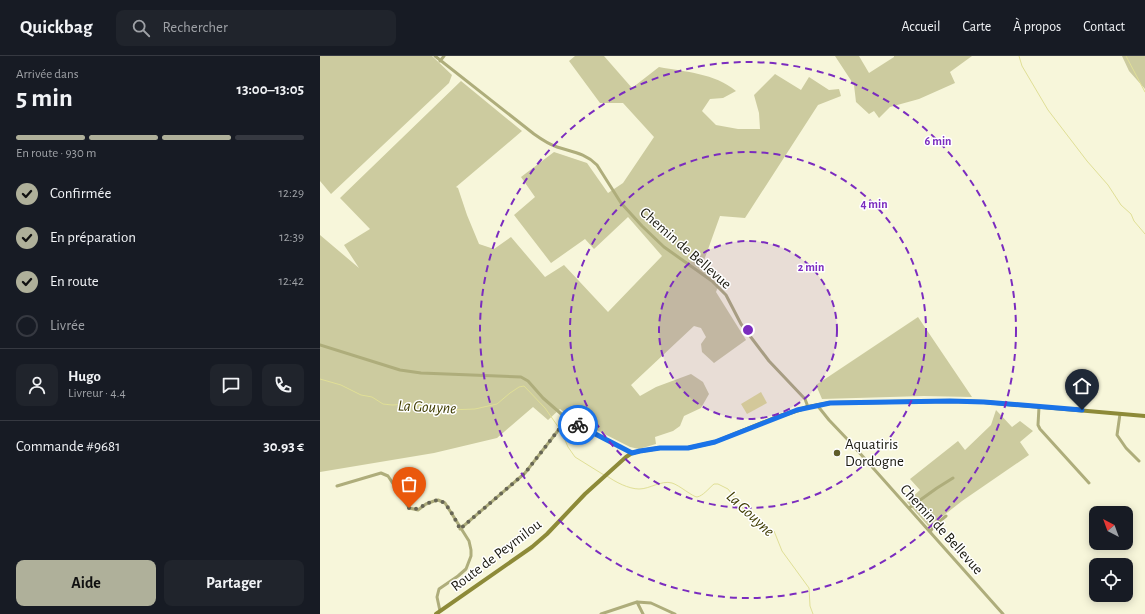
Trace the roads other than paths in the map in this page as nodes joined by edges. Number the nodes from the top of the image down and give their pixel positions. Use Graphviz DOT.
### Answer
graph roads {
  1 [pos="435,56"];
  2 [pos="444,56"];
  3 [pos="440,61"];
  4 [pos="320,344"];
  5 [pos="817,405"];
  6 [pos="808,407"];
  7 [pos="1039,407"];
  8 [pos="1120,414"];
  9 [pos="1145,416"];
  10 [pos="567,419"];
  11 [pos="632,453"];
  12 [pos="1139,461"];
  13 [pos="953,478"];
  14 [pos="1089,483"];
  15 [pos="337,486"];
  16 [pos="909,508"];
  17 [pos="946,516"];
  18 [pos="460,529"];
  19 [pos="930,532"];
  20 [pos="637,602"];
  21 [pos="440,611"];
  22 [pos="436,614"];
  23 [pos="601,614"];
  24 [pos="643,614"];
  25 [pos="675,614"];
  26 [pos="1003,614"];
  1 -- 3 [label="street, Chemin de Bellevue"];
  2 -- 3 [label="street"];
  3 -- 6 [label="street, Chemin de Bellevue"];
  4 -- 10 [label="street"];
  5 -- 6 [label="street"];
  5 -- 7 [label="street"];
  5 -- 16 [label="street, Chemin de Bellevue"];
  6 -- 11 [label="street"];
  7 -- 8 [label="street"];
  7 -- 14 [label="street"];
  8 -- 9 [label="street"];
  8 -- 12 [label="street"];
  10 -- 11 [label="street"];
  10 -- 18 [label="street"];
  11 -- 21 [label="street, Route de Peymilou"];
  13 -- 16 [label="street"];
  15 -- 18 [label="street"];
  16 -- 19 [label="street, Chemin de Bellevue"];
  17 -- 19 [label="street"];
  18 -- 21 [label="street"];
  19 -- 26 [label="street, Chemin de Bellevue"];
  20 -- 23 [label="street"];
  20 -- 24 [label="street"];
  20 -- 25 [label="street"];
  21 -- 22 [label="street, Route de Peymilou"];
}
